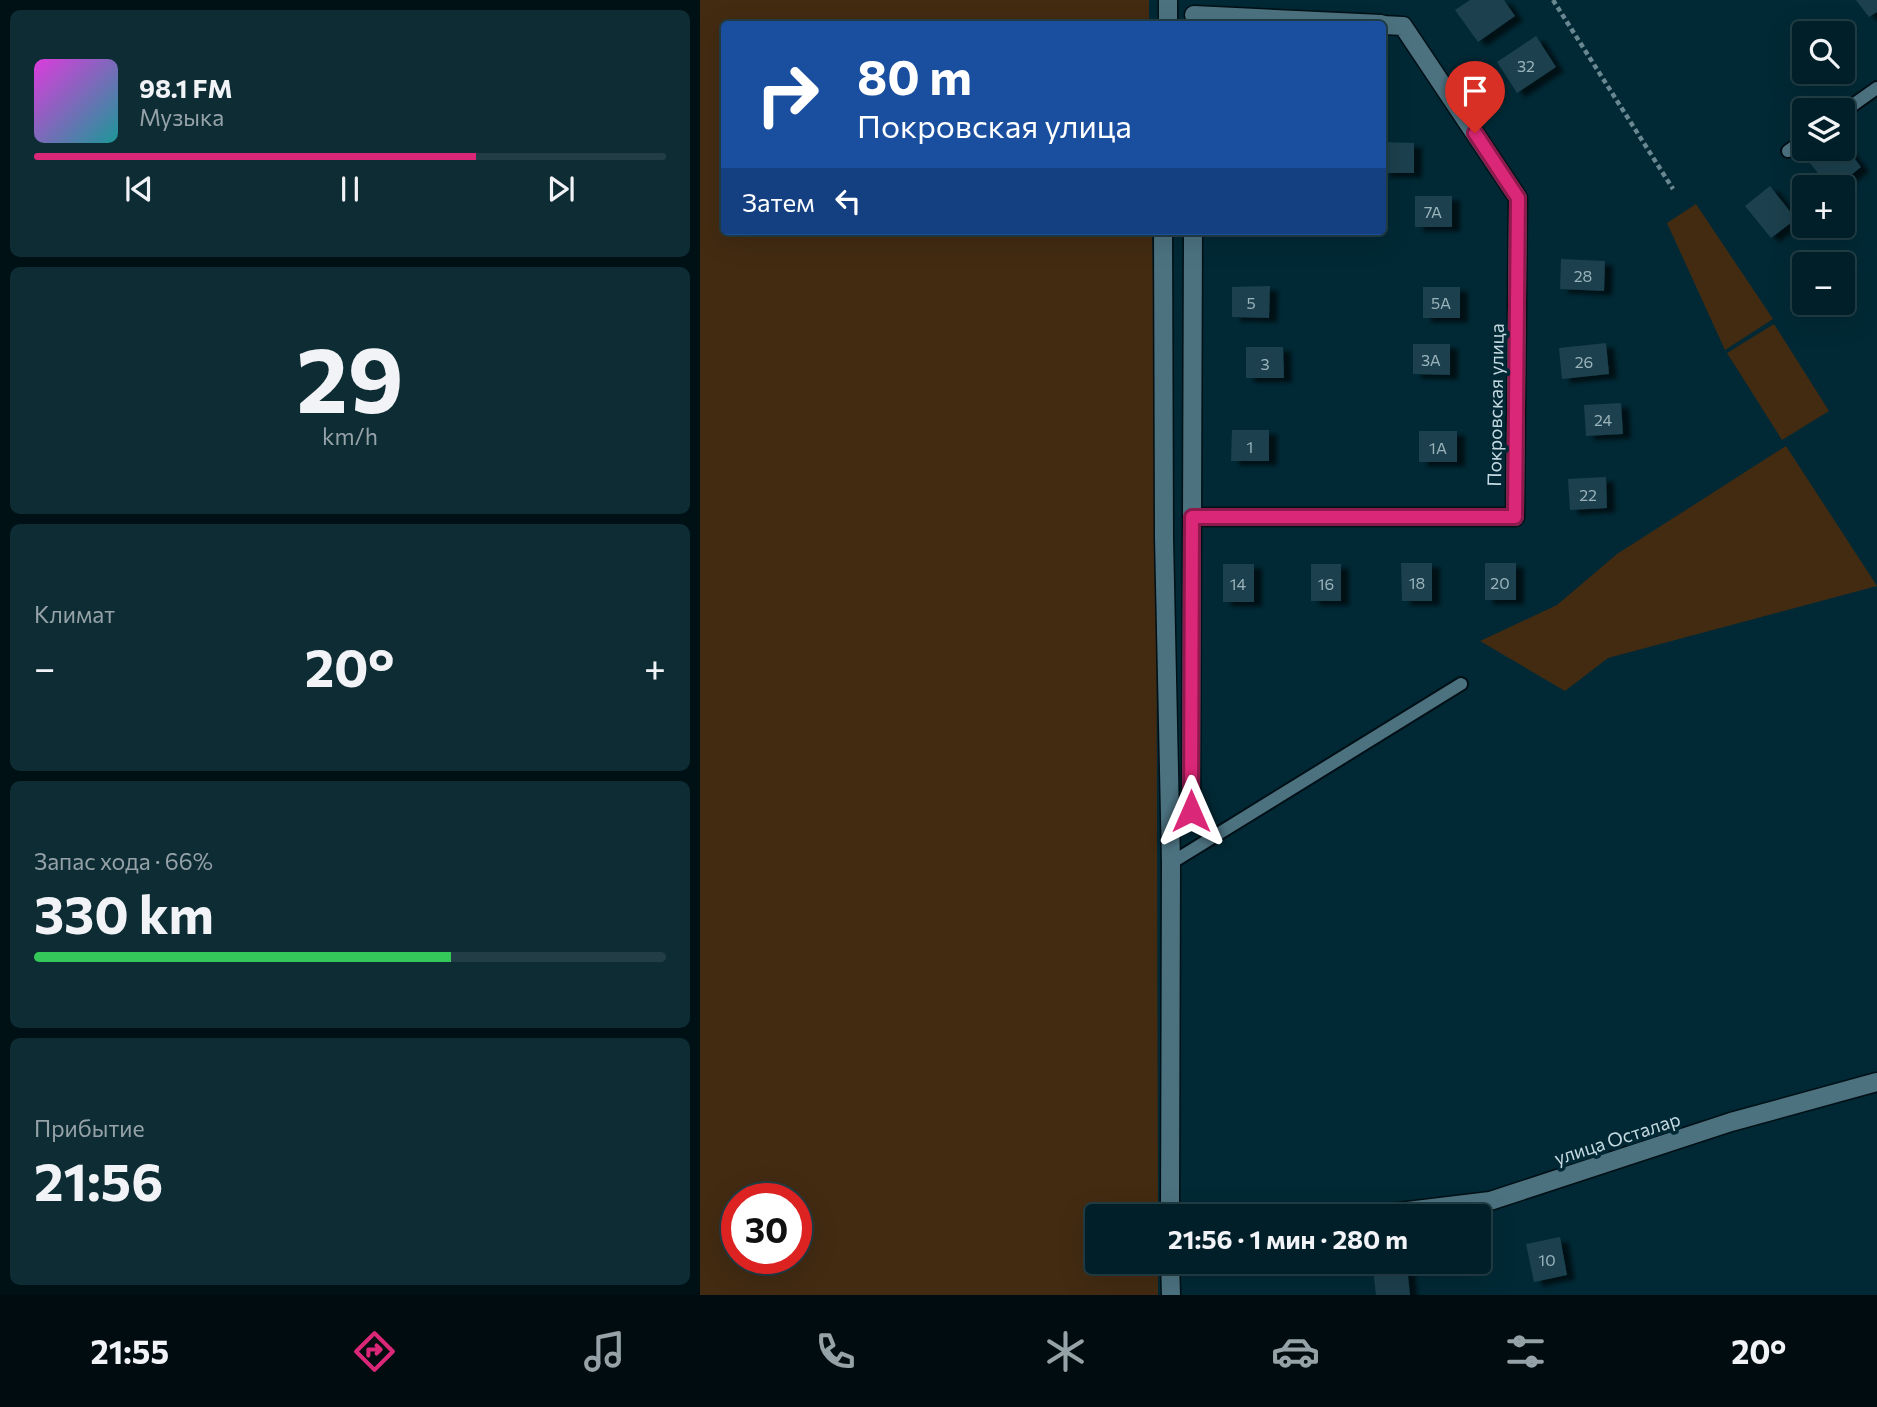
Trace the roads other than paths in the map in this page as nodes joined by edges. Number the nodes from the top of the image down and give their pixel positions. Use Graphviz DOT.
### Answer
graph roads {
  1 [pos="1168,0"];
  2 [pos="1194,13"];
  3 [pos="1168,21"];
  4 [pos="1331,21"];
  5 [pos="1386,24"];
  6 [pos="1877,88"];
  7 [pos="1855,104"];
  8 [pos="1792,148"];
  9 [pos="1788,151"];
  10 [pos="1163,235"];
  11 [pos="1193,235"];
  12 [pos="1192,517"];
  13 [pos="1461,684"];
  14 [pos="1191,811"];
  15 [pos="1171,863"];
  16 [pos="1877,1082"];
  17 [pos="1170,1204"];
  18 [pos="1465,1204"];
  19 [pos="1170,1274"];
  20 [pos="1171,1295"];
  1 -- 3 [label="street"];
  2 -- 4 [label="street, Покровская улица"];
  5 -- 12 [label="street, Покровская улица"];
  6 -- 7 [label="lane"];
  8 -- 9 [label="lane"];
  10 -- 15 [label="street"];
  11 -- 12 [label="street"];
  12 -- 14 [label="street"];
  13 -- 15 [label="lane"];
  15 -- 17 [label="street"];
  16 -- 18 [label="street, улица Осталар"];
  19 -- 20 [label="street"];
}
